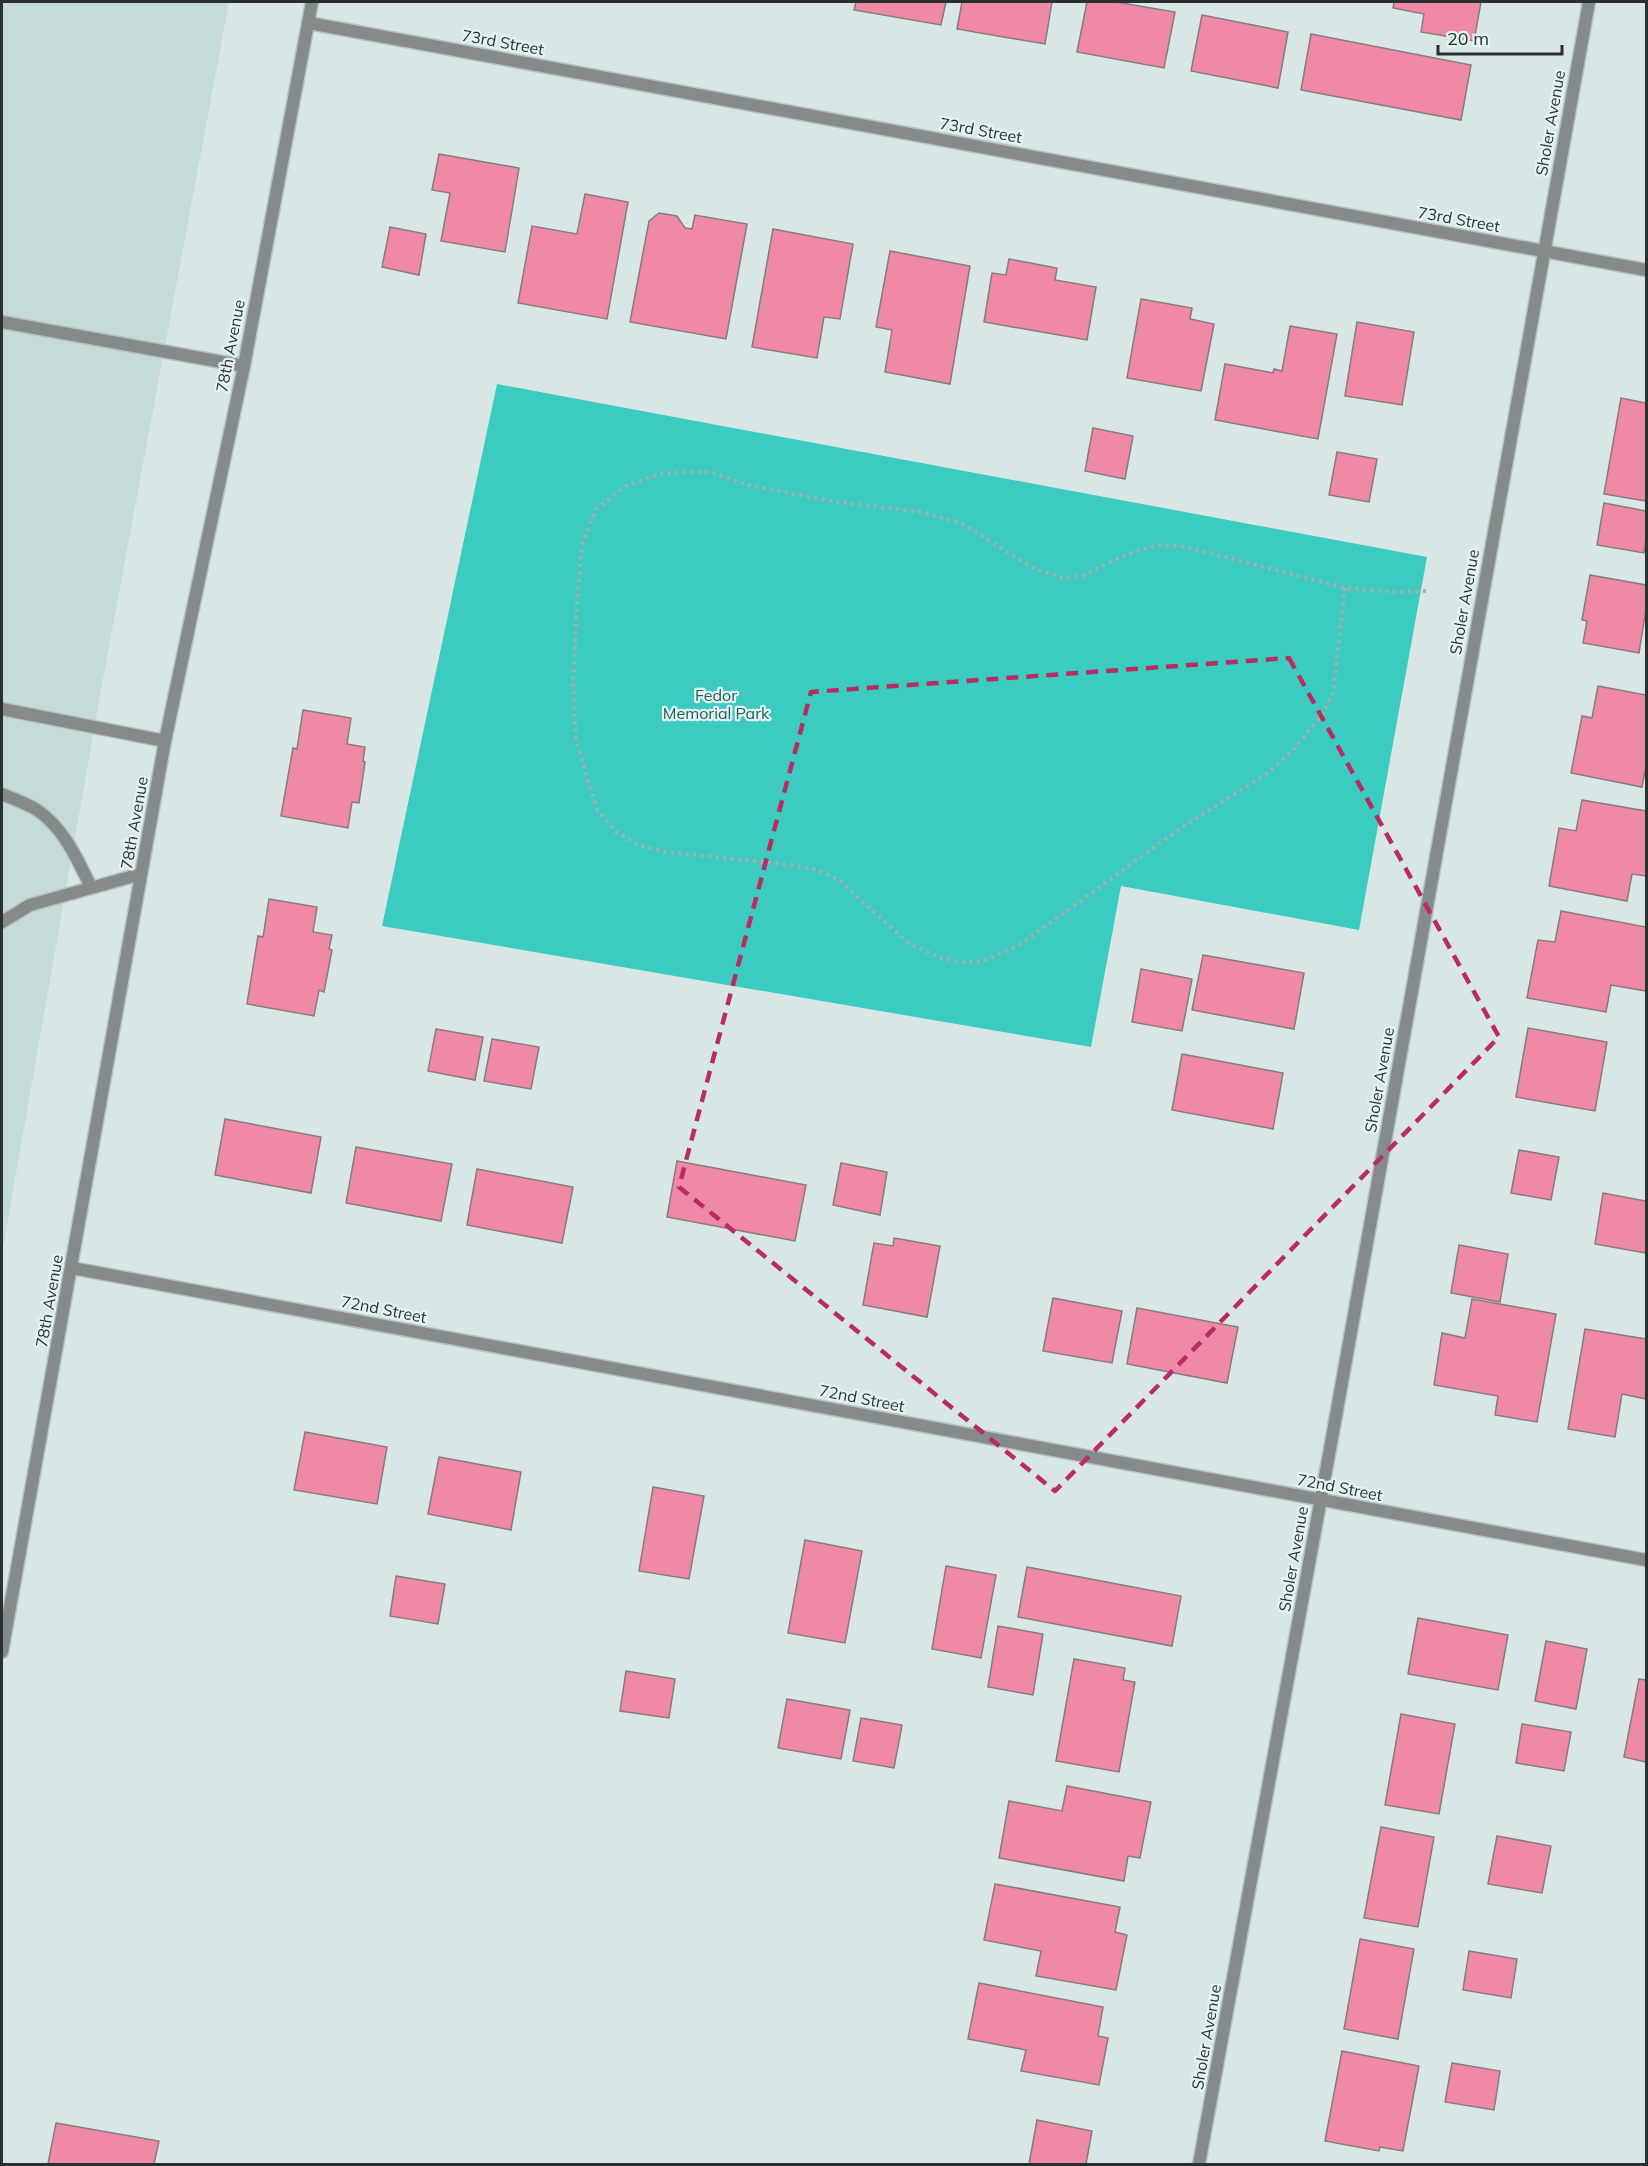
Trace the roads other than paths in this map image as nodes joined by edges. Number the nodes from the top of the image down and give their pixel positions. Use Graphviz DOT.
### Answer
graph roads {
  1 [pos="312,2"];
  2 [pos="1589,2"];
  3 [pos="309,23"];
  4 [pos="1543,251"];
  5 [pos="1647,270"];
  6 [pos="2,322"];
  7 [pos="244,366"];
  8 [pos="2,709"];
  9 [pos="165,741"];
  10 [pos="2,794"];
  11 [pos="141,874"];
  12 [pos="92,887"];
  13 [pos="2,922"];
  14 [pos="72,1268"];
  15 [pos="1321,1500"];
  16 [pos="1647,1560"];
  17 [pos="2,1652"];
  18 [pos="1199,2164"];
  1 -- 3 [label="street, 78th Avenue"];
  2 -- 4 [label="street, Sholer Avenue"];
  3 -- 4 [label="street, 73rd Street"];
  3 -- 7 [label="street, 78th Avenue"];
  4 -- 5 [label="street, 73rd Street"];
  4 -- 15 [label="street, Sholer Avenue"];
  6 -- 7 [label="street"];
  7 -- 9 [label="street, 78th Avenue"];
  8 -- 9 [label="street"];
  9 -- 11 [label="street, 78th Avenue"];
  10 -- 12 [label="street"];
  11 -- 12 [label="street"];
  11 -- 14 [label="street, 78th Avenue"];
  12 -- 13 [label="street"];
  14 -- 15 [label="street, 72nd Street"];
  14 -- 17 [label="street, 78th Avenue"];
  15 -- 16 [label="street, 72nd Street"];
  15 -- 18 [label="street, Sholer Avenue"];
}
